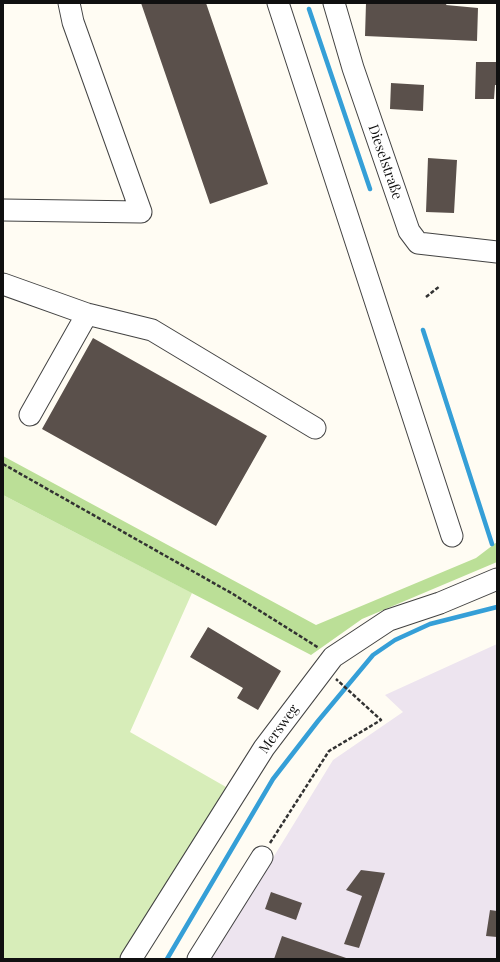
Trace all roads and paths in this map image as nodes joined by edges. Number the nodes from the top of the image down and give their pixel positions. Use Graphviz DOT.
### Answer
graph roads {
  1 [pos="69,3"];
  2 [pos="278,3"];
  3 [pos="334,3"];
  4 [pos="3,210"];
  5 [pos="497,252"];
  6 [pos="3,284"];
  7 [pos="440,286"];
  8 [pos="426,297"];
  9 [pos="87,314"];
  10 [pos="30,415"];
  11 [pos="315,428"];
  12 [pos="3,464"];
  13 [pos="452,536"];
  14 [pos="497,579"];
  15 [pos="333,657"];
  16 [pos="341,684"];
  17 [pos="262,857"];
  18 [pos="131,959"];
  19 [pos="198,959"];
  1 -- 4 [label="street"];
  2 -- 13 [label="street"];
  3 -- 5 [label="street, Dieselstraße"];
  6 -- 9 [label="street"];
  7 -- 8 [label="path"];
  9 -- 10 [label="street"];
  9 -- 11 [label="street"];
  12 -- 15 [label="path"];
  14 -- 15 [label="street, Mersweg"];
  15 -- 18 [label="street, Mersweg"];
  16 -- 17 [label="path"];
  17 -- 19 [label="street"];
}
